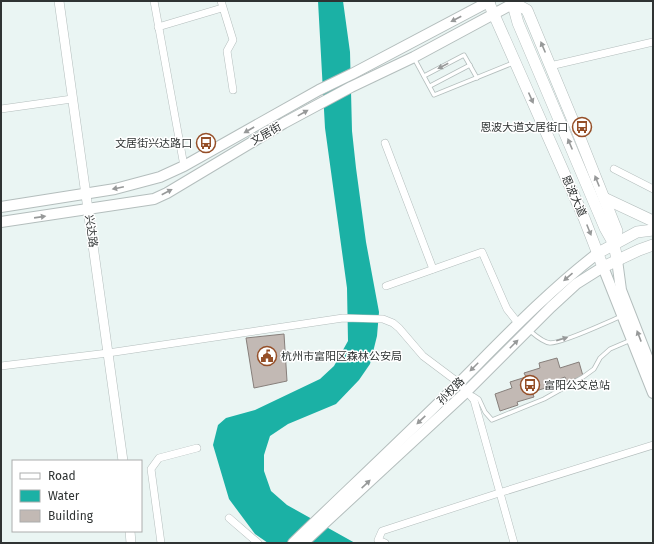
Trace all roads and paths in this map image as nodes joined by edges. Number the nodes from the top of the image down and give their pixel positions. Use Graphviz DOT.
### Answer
graph roads {
  1 [pos="59,1"];
  2 [pos="154,1"];
  3 [pos="488,1"];
  4 [pos="515,2"];
  5 [pos="222,4"];
  6 [pos="494,14"];
  7 [pos="158,27"];
  8 [pos="653,42"];
  9 [pos="414,58"];
  10 [pos="516,62"];
  11 [pos="470,65"];
  12 [pos="550,66"];
  13 [pos="424,76"];
  14 [pos="477,78"];
  15 [pos="430,86"];
  16 [pos="234,90"];
  17 [pos="72,99"];
  18 [pos="1,109"];
  19 [pos="385,143"];
  20 [pos="184,166"];
  21 [pos="614,169"];
  22 [pos="653,189"];
  23 [pos="85,194"];
  24 [pos="604,198"];
  25 [pos="1,208"];
  26 [pos="88,210"];
  27 [pos="653,221"];
  28 [pos="1,222"];
  29 [pos="653,230"];
  30 [pos="614,244"];
  31 [pos="653,245"];
  32 [pos="598,253"];
  33 [pos="617,260"];
  34 [pos="604,267"];
  35 [pos="433,269"];
  36 [pos="386,286"];
  37 [pos="622,316"];
  38 [pos="518,323"];
  39 [pos="528,329"];
  40 [pos="632,340"];
  41 [pos="108,353"];
  42 [pos="1,366"];
  43 [pos="653,372"];
  44 [pos="459,383"];
  45 [pos="467,391"];
  46 [pos="653,393"];
  47 [pos="653,445"];
  48 [pos="197,448"];
  49 [pos="123,460"];
  50 [pos="499,493"];
  51 [pos="229,518"];
  52 [pos="325,518"];
  53 [pos="130,532"];
  54 [pos="131,543"];
  55 [pos="161,543"];
  56 [pos="258,543"];
  57 [pos="293,543"];
  58 [pos="304,543"];
  59 [pos="385,543"];
  60 [pos="514,543"];
  1 -- 17 [label="street, 兴达路"];
  2 -- 7 [label="street"];
  3 -- 6 [label="main road, 恩波大道"];
  3 -- 20 [label="main road, 文居街, one-way"];
  4 -- 6 [label="main road, 文居街"];
  12 -- 4 [label="main road, one-way"];
  30 -- 4 [label="main road, 恩波大道, one-way"];
  5 -- 7 [label="street"];
  5 -- 16 [label="street"];
  6 -- 9 [label="main road, 文居街"];
  6 -- 10 [label="main road, 恩波大道"];
  7 -- 20 [label="street"];
  8 -- 12 [label="street"];
  9 -- 13 [label="lane"];
  26 -- 9 [label="main road, 文居街, one-way"];
  10 -- 14 [label="lane"];
  10 -- 32 [label="main road, 恩波大道, one-way"];
  11 -- 13 [label="lane, one-way"];
  11 -- 14 [label="lane"];
  11 -- 15 [label="lane"];
  24 -- 12 [label="main road, one-way"];
  13 -- 15 [label="lane"];
  14 -- 15 [label="lane"];
  17 -- 18 [label="street"];
  17 -- 23 [label="street, 兴达路"];
  19 -- 35 [label="street"];
  20 -- 23 [label="main road, 文居街, one-way"];
  21 -- 22 [label="street"];
  23 -- 25 [label="main road, 文居街"];
  23 -- 26 [label="street, 兴达路"];
  24 -- 27 [label="main road"];
  24 -- 30 [label="main road"];
  28 -- 26 [label="main road, 文居街, one-way"];
  26 -- 41 [label="street, 兴达路"];
  29 -- 30 [label="main road, 孙权路"];
  30 -- 32 [label="main road, 孙权路"];
  30 -- 33 [label="main road, 恩波大道"];
  31 -- 33 [label="main road, 孙权路"];
  32 -- 34 [label="main road, 恩波大道"];
  32 -- 38 [label="main road, 孙权路, one-way"];
  33 -- 34 [label="main road, 孙权路"];
  43 -- 33 [label="main road, 恩波大道, one-way"];
  34 -- 37 [label="main road, 恩波大道"];
  34 -- 39 [label="main road, 孙权路"];
  35 -- 36 [label="street"];
  35 -- 38 [label="street"];
  39 -- 37 [label="lane, one-way"];
  37 -- 40 [label="main road, 恩波大道"];
  38 -- 44 [label="main road, 孙权路, one-way"];
  45 -- 39 [label="main road, 孙权路, one-way"];
  40 -- 45 [label="lane"];
  40 -- 46 [label="main road, 恩波大道"];
  41 -- 42 [label="street"];
  41 -- 44 [label="street"];
  41 -- 49 [label="street, 兴达路"];
  44 -- 45 [label="street"];
  44 -- 52 [label="main road, 孙权路, one-way"];
  45 -- 50 [label="street"];
  52 -- 45 [label="main road, 孙权路, one-way"];
  47 -- 50 [label="street"];
  48 -- 55 [label="street"];
  50 -- 59 [label="street"];
  50 -- 60 [label="street"];
  51 -- 56 [label="street"];
  52 -- 57 [label="main road, 孙权路"];
  52 -- 58 [label="main road, 孙权路"];
  53 -- 54 [label="street"];
}
